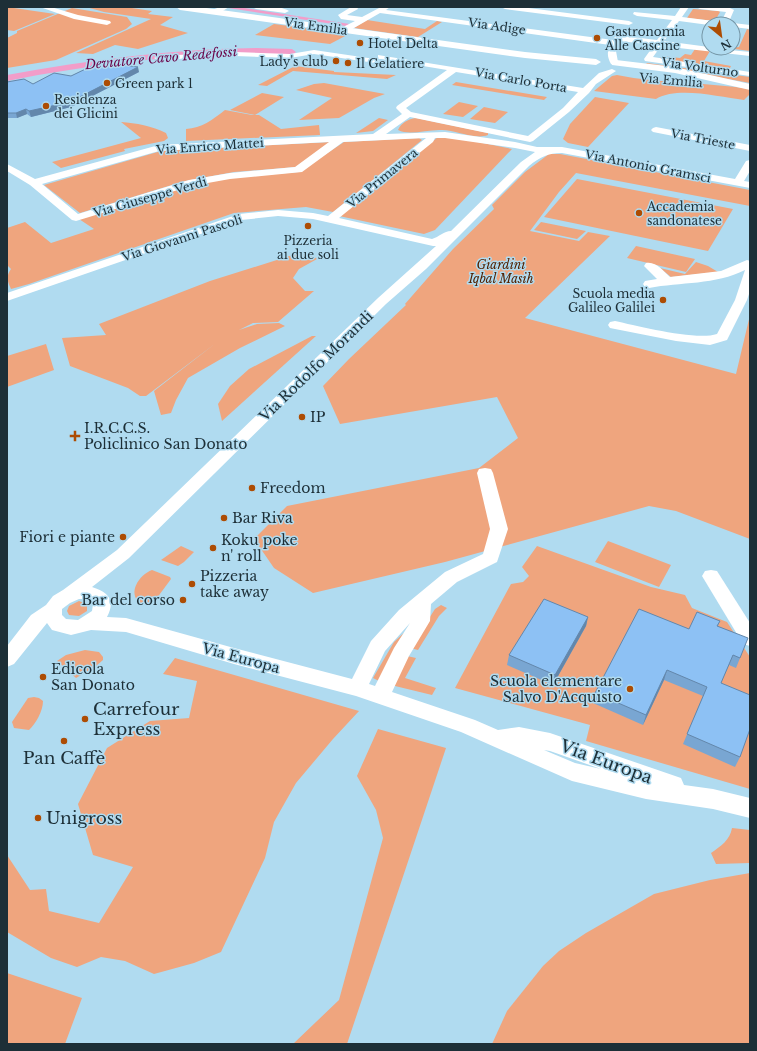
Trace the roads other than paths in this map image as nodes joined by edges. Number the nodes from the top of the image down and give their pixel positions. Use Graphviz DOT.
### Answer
graph roads {
  1 [pos="44,7"];
  2 [pos="180,7"];
  3 [pos="225,7"];
  4 [pos="256,7"];
  5 [pos="505,7"];
  6 [pos="685,7"];
  7 [pos="700,7"];
  8 [pos="354,9"];
  9 [pos="382,9"];
  10 [pos="519,9"];
  11 [pos="639,10"];
  12 [pos="285,11"];
  13 [pos="215,12"];
  14 [pos="727,16"];
  15 [pos="677,18"];
  16 [pos="364,20"];
  17 [pos="701,21"];
  18 [pos="107,23"];
  19 [pos="629,23"];
  20 [pos="496,26"];
  21 [pos="344,30"];
  22 [pos="661,43"];
  23 [pos="615,44"];
  24 [pos="701,48"];
  25 [pos="158,58"];
  26 [pos="595,65"];
  27 [pos="611,68"];
  28 [pos="455,69"];
  29 [pos="750,74"];
  30 [pos="622,75"];
  31 [pos="593,82"];
  32 [pos="683,82"];
  33 [pos="738,85"];
  34 [pos="750,87"];
  35 [pos="586,90"];
  36 [pos="565,111"];
  37 [pos="408,114"];
  38 [pos="656,130"];
  39 [pos="383,131"];
  40 [pos="432,135"];
  41 [pos="396,136"];
  42 [pos="375,137"];
  43 [pos="340,139"];
  44 [pos="551,142"];
  45 [pos="529,143"];
  46 [pos="750,148"];
  47 [pos="750,163"];
  48 [pos="7,167"];
  49 [pos="738,182"];
  50 [pos="34,183"];
  51 [pos="750,184"];
  52 [pos="496,193"];
  53 [pos="330,220"];
  54 [pos="433,243"];
  55 [pos="749,264"];
  56 [pos="650,266"];
  57 [pos="414,272"];
  58 [pos="666,280"];
  59 [pos="649,284"];
  60 [pos="7,297"];
  61 [pos="615,324"];
  62 [pos="485,473"];
  63 [pos="119,557"];
  64 [pos="711,576"];
  65 [pos="70,594"];
  66 [pos="99,600"];
  67 [pos="422,601"];
  68 [pos="54,610"];
  69 [pos="90,623"];
  70 [pos="126,625"];
  71 [pos="66,627"];
  72 [pos="750,639"];
  73 [pos="24,640"];
  74 [pos="7,659"];
  75 [pos="357,688"];
  76 [pos="380,696"];
  77 [pos="750,808"];
  1 -- 18 [label="street"];
  2 -- 13 [label="main road, Via Emilia"];
  3 -- 13 [label="street"];
  4 -- 12 [label="street"];
  5 -- 10 [label="street"];
  6 -- 15 [label="street"];
  7 -- 14 [label="street"];
  8 -- 16 [label="street"];
  9 -- 16 [label="street"];
  9 -- 20 [label="street, Via Adige"];
  10 -- 19 [label="street"];
  10 -- 20 [label="street"];
  11 -- 15 [label="street"];
  11 -- 19 [label="street"];
  13 -- 21 [label="main road, Via Emilia"];
  15 -- 17 [label="street"];
  15 -- 22 [label="street"];
  16 -- 21 [label="street"];
  19 -- 23 [label="street"];
  20 -- 23 [label="street, Via Adige"];
  21 -- 26 [label="main road, Via Emilia"];
  22 -- 23 [label="street, Via Adige"];
  22 -- 24 [label="street, Via Adige"];
  22 -- 29 [label="street, Via Volturno"];
  23 -- 26 [label="street"];
  23 -- 27 [label="street"];
  25 -- 28 [label="street, Via Carlo Porta"];
  26 -- 27 [label="main road, Via Emilia"];
  26 -- 31 [label="street"];
  27 -- 30 [label="main road, Via Emilia"];
  27 -- 31 [label="street, Via Rodolfo Morandi"];
  27 -- 33 [label="main road, Via Emilia"];
  28 -- 35 [label="street, Via Carlo Porta"];
  28 -- 37 [label="street"];
  31 -- 35 [label="street, Via Rodolfo Morandi"];
  32 -- 33 [label="main road, Via Emilia"];
  33 -- 34 [label="main road, Via Emilia"];
  35 -- 36 [label="street, Via Rodolfo Morandi"];
  36 -- 44 [label="street, Via Rodolfo Morandi"];
  36 -- 45 [label="street, Via Rodolfo Morandi"];
  37 -- 39 [label="street"];
  37 -- 45 [label="street"];
  38 -- 46 [label="street, Via Trieste"];
  39 -- 41 [label="street"];
  39 -- 42 [label="street"];
  40 -- 41 [label="street, Via Enrico Mattei"];
  40 -- 45 [label="street, Via Enrico Mattei"];
  40 -- 53 [label="street, Via Primavera"];
  41 -- 42 [label="street, Via Enrico Mattei"];
  42 -- 43 [label="street, Via Enrico Mattei"];
  43 -- 50 [label="street, Via Enrico Mattei"];
  43 -- 50 [label="street, Via Giuseppe Verdi"];
  44 -- 45 [label="street, Via Antonio Gramsci"];
  44 -- 49 [label="street, Via Antonio Gramsci"];
  44 -- 52 [label="street, Via Rodolfo Morandi"];
  45 -- 54 [label="street, Via Rodolfo Morandi"];
  47 -- 49 [label="street"];
  48 -- 50 [label="street"];
  49 -- 51 [label="street, Via Antonio Gramsci"];
  52 -- 54 [label="street, Via Rodolfo Morandi"];
  52 -- 57 [label="street, Via Rodolfo Morandi"];
  53 -- 54 [label="street, Via Giovanni Pascoli"];
  53 -- 60 [label="street, Via Giovanni Pascoli"];
  54 -- 57 [label="street, Via Rodolfo Morandi"];
  55 -- 58 [label="street"];
  55 -- 61 [label="street"];
  56 -- 58 [label="street"];
  57 -- 63 [label="street, Via Rodolfo Morandi"];
  58 -- 59 [label="street"];
  62 -- 67 [label="street"];
  63 -- 65 [label="street, Via Rodolfo Morandi"];
  63 -- 66 [label="street, Via Rodolfo Morandi"];
  64 -- 72 [label="street"];
  65 -- 66 [label="street"];
  65 -- 68 [label="street"];
  66 -- 69 [label="street"];
  66 -- 70 [label="street, Via Europa"];
  67 -- 75 [label="street"];
  67 -- 76 [label="street"];
  68 -- 71 [label="street"];
  68 -- 73 [label="street"];
  69 -- 70 [label="street, Via Europa"];
  69 -- 71 [label="street"];
  70 -- 75 [label="street, Via Europa"];
  71 -- 73 [label="street"];
  73 -- 74 [label="street"];
  75 -- 76 [label="street, Via Europa"];
  76 -- 77 [label="street, Via Europa"];
}
